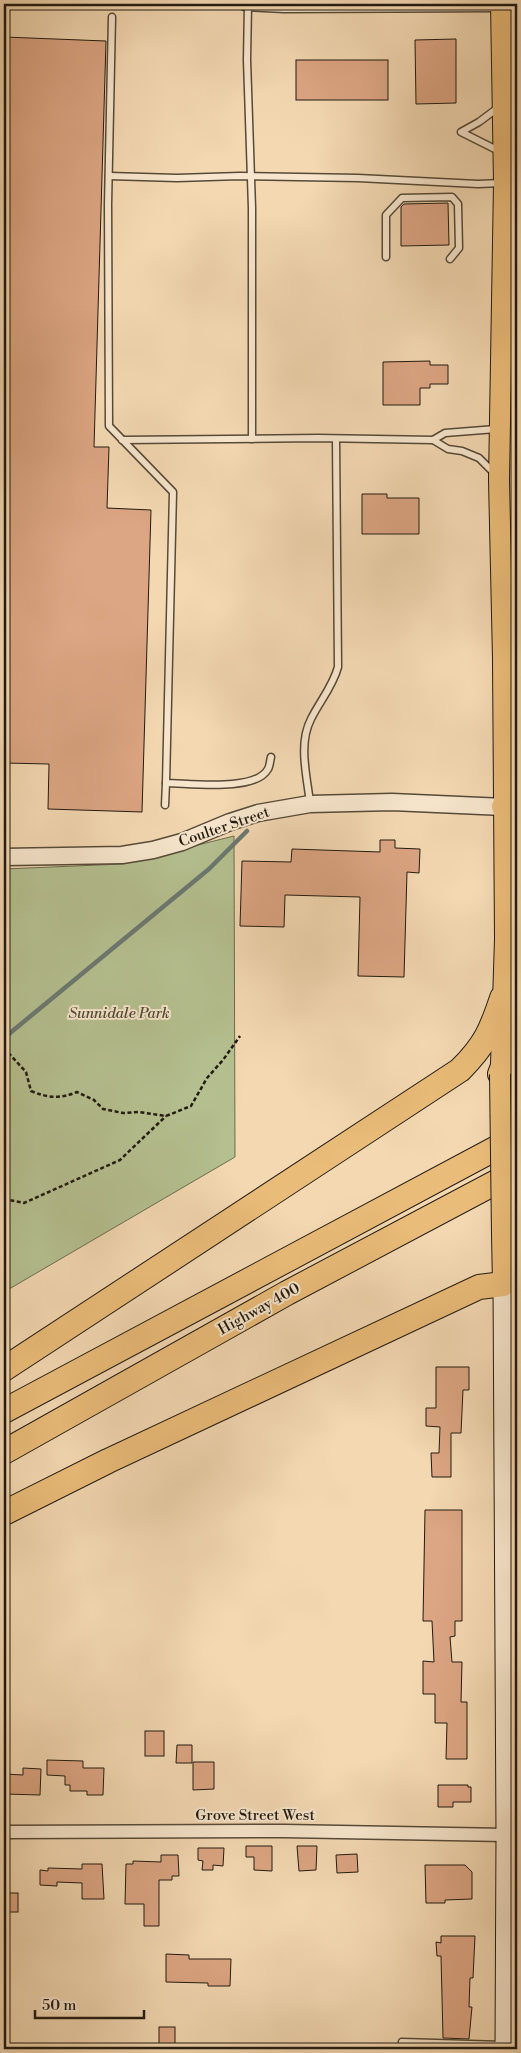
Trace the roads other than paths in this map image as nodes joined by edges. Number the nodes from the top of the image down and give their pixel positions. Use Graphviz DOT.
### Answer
graph roads {
  1 [pos="247,4"];
  2 [pos="364,5"];
  3 [pos="501,5"];
  4 [pos="112,17"];
  5 [pos="502,104"];
  6 [pos="504,153"];
  7 [pos="110,176"];
  8 [pos="252,177"];
  9 [pos="510,182"];
  10 [pos="386,258"];
  11 [pos="450,259"];
  12 [pos="500,429"];
  13 [pos="252,439"];
  14 [pos="336,439"];
  15 [pos="122,440"];
  16 [pos="433,440"];
  17 [pos="500,480"];
  18 [pos="270,757"];
  19 [pos="166,783"];
  20 [pos="310,804"];
  21 [pos="165,805"];
  22 [pos="511,808"];
  23 [pos="4,857"];
  24 [pos="502,998"];
  25 [pos="517,1030"];
  26 [pos="500,1074"];
  27 [pos="517,1138"];
  28 [pos="517,1171"];
  29 [pos="502,1235"];
  30 [pos="517,1249"];
  31 [pos="510,1284"];
  32 [pos="4,1369"];
  33 [pos="4,1411"];
  34 [pos="4,1452"];
  35 [pos="4,1513"];
  36 [pos="4,1832"];
  37 [pos="512,1835"];
  38 [pos="505,2047"];
  39 [pos="403,2049"];
  1 -- 2 [label="street"];
  1 -- 8 [label="lane"];
  2 -- 3 [label="street"];
  3 -- 5 [label="main road"];
  4 -- 7 [label="lane"];
  5 -- 6 [label="main road"];
  5 -- 6 [label="lane"];
  6 -- 9 [label="main road"];
  7 -- 8 [label="lane"];
  7 -- 15 [label="lane"];
  8 -- 9 [label="lane"];
  8 -- 13 [label="lane"];
  9 -- 12 [label="main road"];
  10 -- 11 [label="lane"];
  12 -- 16 [label="lane"];
  12 -- 17 [label="main road"];
  13 -- 14 [label="lane"];
  13 -- 15 [label="lane"];
  14 -- 16 [label="lane"];
  14 -- 20 [label="lane"];
  15 -- 19 [label="lane"];
  16 -- 17 [label="lane"];
  17 -- 22 [label="main road"];
  18 -- 19 [label="lane"];
  19 -- 21 [label="lane"];
  20 -- 22 [label="street, Coulter Street"];
  20 -- 23 [label="street, Coulter Street"];
  22 -- 24 [label="main road"];
  24 -- 26 [label="main road"];
  24 -- 32 [label="highway"];
  25 -- 26 [label="highway"];
  26 -- 29 [label="main road, bridge"];
  27 -- 33 [label="highway, Highway 400"];
  28 -- 34 [label="highway, Highway 400"];
  29 -- 30 [label="street"];
  29 -- 31 [label="main road"];
  31 -- 35 [label="highway"];
  31 -- 37 [label="main road"];
  36 -- 37 [label="street, Grove Street West"];
  37 -- 38 [label="main road"];
  38 -- 39 [label="lane"];
}
